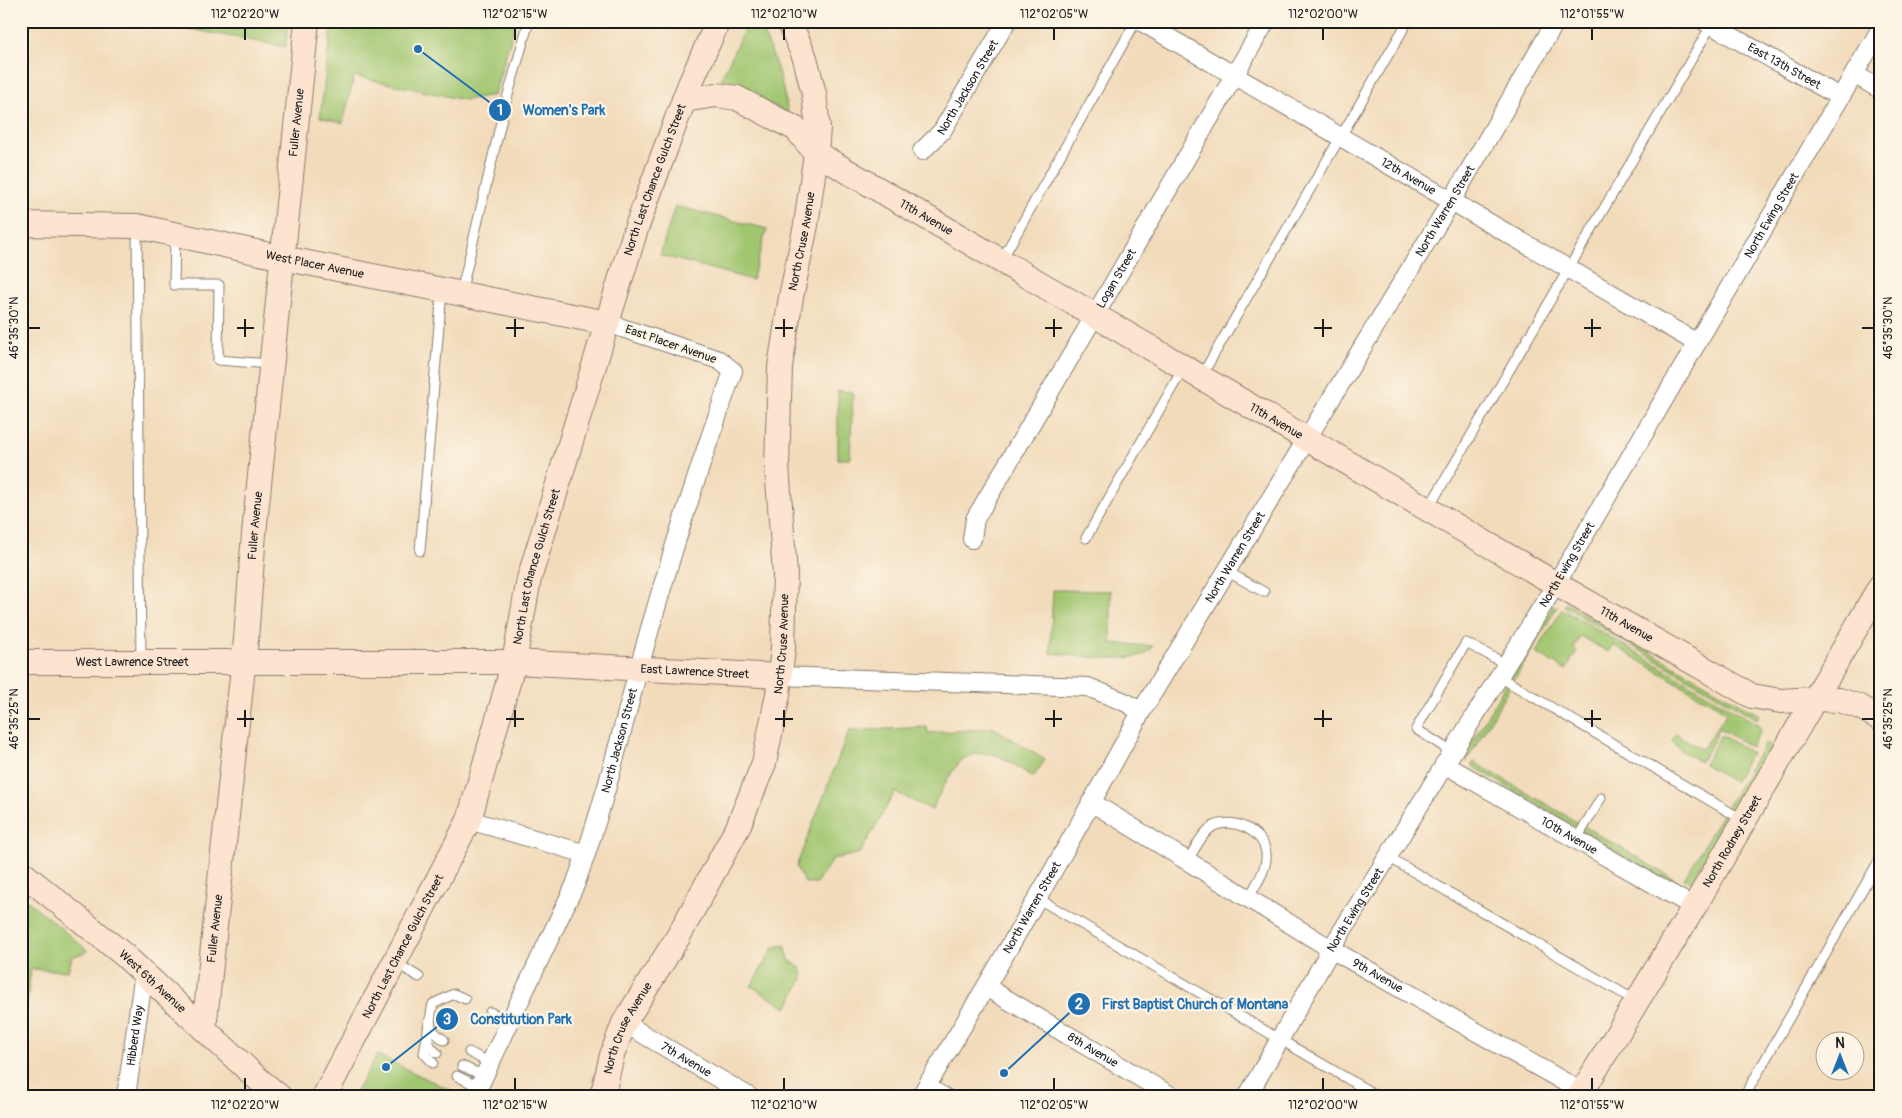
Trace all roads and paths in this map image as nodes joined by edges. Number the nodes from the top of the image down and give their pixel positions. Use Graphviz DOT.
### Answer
graph roads {
  1 [pos="307,21"];
  2 [pos="529,21"];
  3 [pos="718,21"];
  4 [pos="789,21"];
  5 [pos="808,21"];
  6 [pos="1007,21"];
  7 [pos="1136,21"];
  8 [pos="1140,21"];
  9 [pos="1266,21"];
  10 [pos="1408,21"];
  11 [pos="1556,21"];
  12 [pos="1709,23"];
  13 [pos="1881,28"];
  14 [pos="805,58"];
  15 [pos="1854,74"];
  16 [pos="1234,75"];
  17 [pos="1881,90"];
  18 [pos="1840,97"];
  19 [pos="684,100"];
  20 [pos="1341,136"];
  21 [pos="922,151"];
  22 [pos="816,153"];
  23 [pos="1452,200"];
  24 [pos="21,224"];
  25 [pos="137,226"];
  26 [pos="175,234"];
  27 [pos="283,258"];
  28 [pos="1001,261"];
  29 [pos="1568,268"];
  30 [pos="452,292"];
  31 [pos="1096,316"];
  32 [pos="606,323"];
  33 [pos="1697,343"];
  34 [pos="272,364"];
  35 [pos="733,371"];
  36 [pos="1192,372"];
  37 [pos="1306,438"];
  38 [pos="1428,509"];
  39 [pos="1086,538"];
  40 [pos="972,539"];
  41 [pos="420,551"];
  42 [pos="1226,571"];
  43 [pos="1556,584"];
  44 [pos="1881,585"];
  45 [pos="1264,592"];
  46 [pos="21,662"];
  47 [pos="142,662"];
  48 [pos="243,662"];
  49 [pos="514,662"];
  50 [pos="638,670"];
  51 [pos="1502,670"];
  52 [pos="780,676"];
  53 [pos="1813,699"];
  54 [pos="1141,712"];
  55 [pos="1881,719"];
  56 [pos="1448,758"];
  57 [pos="1602,798"];
  58 [pos="1091,802"];
  59 [pos="469,820"];
  60 [pos="1744,820"];
  61 [pos="1576,840"];
  62 [pos="586,854"];
  63 [pos="1388,857"];
  64 [pos="1881,857"];
  65 [pos="1187,862"];
  66 [pos="21,872"];
  67 [pos="1037,898"];
  68 [pos="1248,899"];
  69 [pos="1694,906"];
  70 [pos="1331,949"];
  71 [pos="395,962"];
  72 [pos="144,974"];
  73 [pos="419,977"];
  74 [pos="986,987"];
  75 [pos="465,999"];
  76 [pos="1637,1002"];
  77 [pos="490,1012"];
  78 [pos="510,1021"];
  79 [pos="429,1022"];
  80 [pos="624,1023"];
  81 [pos="204,1030"];
  82 [pos="427,1037"];
  83 [pos="444,1040"];
  84 [pos="1280,1040"];
  85 [pos="469,1052"];
  86 [pos="437,1053"];
  87 [pos="432,1063"];
  88 [pos="462,1066"];
  89 [pos="457,1076"];
  90 [pos="482,1081"];
  91 [pos="924,1090"];
  92 [pos="1584,1095"];
  93 [pos="126,1097"];
  94 [pos="280,1097"];
  95 [pos="324,1097"];
  96 [pos="602,1097"];
  97 [pos="750,1097"];
  98 [pos="953,1097"];
  99 [pos="1174,1097"];
  100 [pos="1247,1097"];
  101 [pos="1379,1097"];
  102 [pos="1744,1097"];
  1 -- 27 [label="street, Fuller Avenue"];
  2 -- 30 [label="lane"];
  3 -- 19 [label="street, North Last Chance Gulch Street"];
  4 -- 14 [label="street"];
  5 -- 14 [label="street"];
  6 -- 21 [label="street, North Jackson Street"];
  7 -- 28 [label="lane"];
  8 -- 16 [label="street, 12th Avenue"];
  9 -- 16 [label="street, Logan Street"];
  10 -- 20 [label="lane"];
  11 -- 23 [label="street, North Warren Street"];
  12 -- 18 [label="street, East 13th Street"];
  12 -- 29 [label="lane"];
  13 -- 15 [label="street, North Ewing Street"];
  14 -- 22 [label="street, North Cruse Avenue"];
  15 -- 17 [label="street"];
  15 -- 18 [label="street, North Ewing Street"];
  16 -- 20 [label="street, 12th Avenue"];
  16 -- 31 [label="street, Logan Street"];
  18 -- 33 [label="street, North Ewing Street"];
  19 -- 22 [label="street, 11th Avenue"];
  19 -- 32 [label="street, North Last Chance Gulch Street"];
  20 -- 23 [label="street, 12th Avenue"];
  20 -- 36 [label="lane"];
  22 -- 28 [label="street, 11th Avenue"];
  22 -- 52 [label="street, North Cruse Avenue"];
  23 -- 29 [label="street, 12th Avenue"];
  23 -- 37 [label="street, North Warren Street"];
  24 -- 25 [label="street, West Placer Avenue"];
  25 -- 26 [label="street, West Placer Avenue"];
  25 -- 47 [label="lane"];
  26 -- 27 [label="street, West Placer Avenue"];
  26 -- 34 [label="lane"];
  27 -- 30 [label="street, West Placer Avenue"];
  27 -- 34 [label="street, Fuller Avenue"];
  28 -- 31 [label="street, 11th Avenue"];
  29 -- 33 [label="street, 12th Avenue"];
  29 -- 38 [label="lane"];
  30 -- 32 [label="street, West Placer Avenue"];
  30 -- 41 [label="lane"];
  31 -- 36 [label="street, 11th Avenue"];
  31 -- 40 [label="street, Logan Street"];
  32 -- 35 [label="street, East Placer Avenue"];
  32 -- 49 [label="street, North Last Chance Gulch Street"];
  33 -- 43 [label="street, North Ewing Street"];
  34 -- 48 [label="street, Fuller Avenue"];
  35 -- 50 [label="street, North Jackson Street"];
  36 -- 37 [label="street, 11th Avenue"];
  36 -- 39 [label="lane"];
  37 -- 38 [label="street, 11th Avenue"];
  37 -- 42 [label="street, North Warren Street"];
  38 -- 43 [label="street, 11th Avenue"];
  42 -- 45 [label="lane"];
  42 -- 54 [label="street, North Warren Street"];
  43 -- 51 [label="street, North Ewing Street"];
  43 -- 53 [label="street, 11th Avenue"];
  44 -- 53 [label="street, North Rodney Street"];
  46 -- 47 [label="street, West Lawrence Street"];
  47 -- 48 [label="street, West Lawrence Street"];
  48 -- 49 [label="street, East Lawrence Street"];
  48 -- 81 [label="street, Fuller Avenue"];
  49 -- 50 [label="street, East Lawrence Street"];
  49 -- 59 [label="street, North Last Chance Gulch Street"];
  50 -- 52 [label="street, East Lawrence Street"];
  50 -- 62 [label="street, North Jackson Street"];
  51 -- 56 [label="street, North Ewing Street"];
  51 -- 56 [label="lane"];
  51 -- 60 [label="lane"];
  52 -- 54 [label="street, East Lawrence Street"];
  52 -- 80 [label="street, North Cruse Avenue"];
  53 -- 55 [label="street, 11th Avenue"];
  53 -- 60 [label="street, North Rodney Street"];
  54 -- 58 [label="street, North Warren Street"];
  56 -- 61 [label="street, 10th Avenue"];
  56 -- 63 [label="street, North Ewing Street"];
  57 -- 61 [label="lane"];
  58 -- 65 [label="street, 9th Avenue"];
  58 -- 67 [label="street, North Warren Street"];
  59 -- 62 [label="street"];
  59 -- 71 [label="street, North Last Chance Gulch Street"];
  60 -- 69 [label="street, North Rodney Street"];
  61 -- 69 [label="street, 10th Avenue"];
  62 -- 78 [label="street, North Jackson Street"];
  63 -- 70 [label="street, North Ewing Street"];
  63 -- 76 [label="lane"];
  64 -- 102 [label="lane"];
  65 -- 68 [label="street, 9th Avenue"];
  65 -- 68 [label="lane"];
  66 -- 72 [label="street, West 6th Avenue"];
  67 -- 74 [label="street, North Warren Street"];
  67 -- 84 [label="lane"];
  68 -- 70 [label="street, 9th Avenue"];
  69 -- 76 [label="street, North Rodney Street"];
  70 -- 84 [label="street, North Ewing Street"];
  70 -- 92 [label="street, 9th Avenue"];
  71 -- 73 [label="lane"];
  71 -- 95 [label="street, North Last Chance Gulch Street"];
  72 -- 81 [label="street, West 6th Avenue"];
  72 -- 93 [label="street, Hibberd Way"];
  74 -- 91 [label="street, North Warren Street"];
  74 -- 99 [label="street, 8th Avenue"];
  75 -- 79 [label="lane"];
  76 -- 92 [label="street, North Rodney Street"];
  77 -- 78 [label="lane"];
  78 -- 90 [label="street, North Jackson Street"];
  79 -- 82 [label="lane"];
  79 -- 83 [label="lane"];
  80 -- 96 [label="street, North Cruse Avenue"];
  80 -- 97 [label="street, 7th Avenue"];
  81 -- 94 [label="street, West 6th Avenue"];
  82 -- 86 [label="lane"];
  82 -- 87 [label="lane"];
  84 -- 100 [label="street, North Ewing Street"];
  84 -- 101 [label="lane"];
  85 -- 90 [label="lane"];
  88 -- 90 [label="lane"];
  89 -- 90 [label="lane"];
  91 -- 98 [label="lane"];
}
